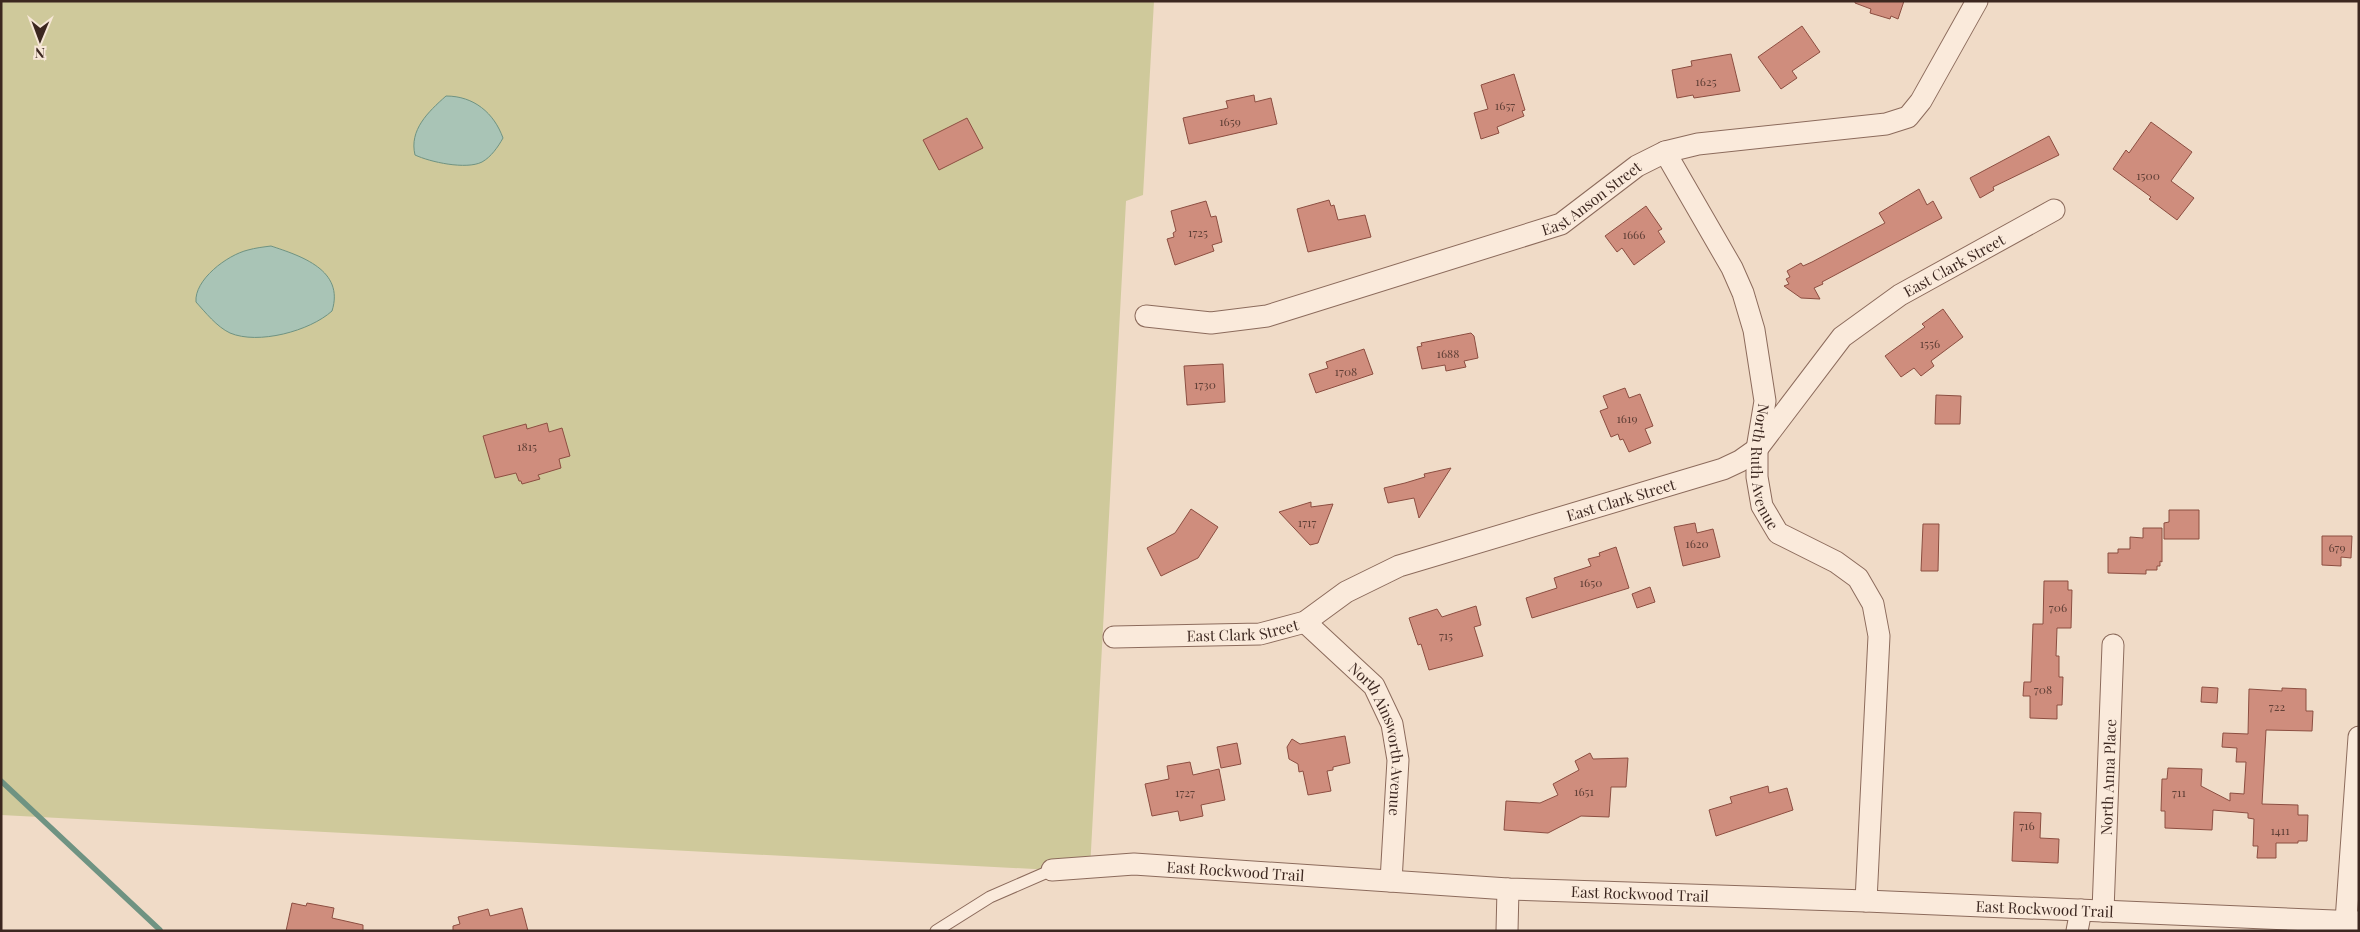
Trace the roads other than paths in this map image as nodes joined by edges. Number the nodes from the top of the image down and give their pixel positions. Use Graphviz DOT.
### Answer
graph roads {
  1 [pos="1977,1"];
  2 [pos="1665,152"];
  3 [pos="2054,210"];
  4 [pos="1146,316"];
  5 [pos="1757,449"];
  6 [pos="1305,622"];
  7 [pos="1114,637"];
  8 [pos="2113,645"];
  9 [pos="2359,737"];
  10 [pos="1052,870"];
  11 [pos="1391,881"];
  12 [pos="1508,889"];
  13 [pos="1866,901"];
  14 [pos="2081,910"];
  15 [pos="2103,911"];
  16 [pos="2352,921"];
  17 [pos="936,931"];
  18 [pos="1507,931"];
  19 [pos="2076,931"];
  1 -- 2 [label="street, East Anson Street"];
  2 -- 4 [label="street, East Anson Street"];
  2 -- 5 [label="street, North Ruth Avenue"];
  3 -- 5 [label="street, East Clark Street"];
  5 -- 6 [label="street, East Clark Street"];
  5 -- 13 [label="street, North Ruth Avenue"];
  6 -- 7 [label="street, East Clark Street"];
  6 -- 11 [label="street, North Ainsworth Avenue"];
  8 -- 15 [label="street, North Anna Place"];
  9 -- 16 [label="street"];
  10 -- 11 [label="street, East Rockwood Trail"];
  10 -- 17 [label="lane, East Rockwood Trail"];
  11 -- 12 [label="street, East Rockwood Trail"];
  12 -- 13 [label="street, East Rockwood Trail"];
  12 -- 18 [label="street"];
  13 -- 14 [label="street, East Rockwood Trail"];
  14 -- 15 [label="street, East Rockwood Trail"];
  14 -- 19 [label="street"];
  15 -- 16 [label="street, East Rockwood Trail"];
}
